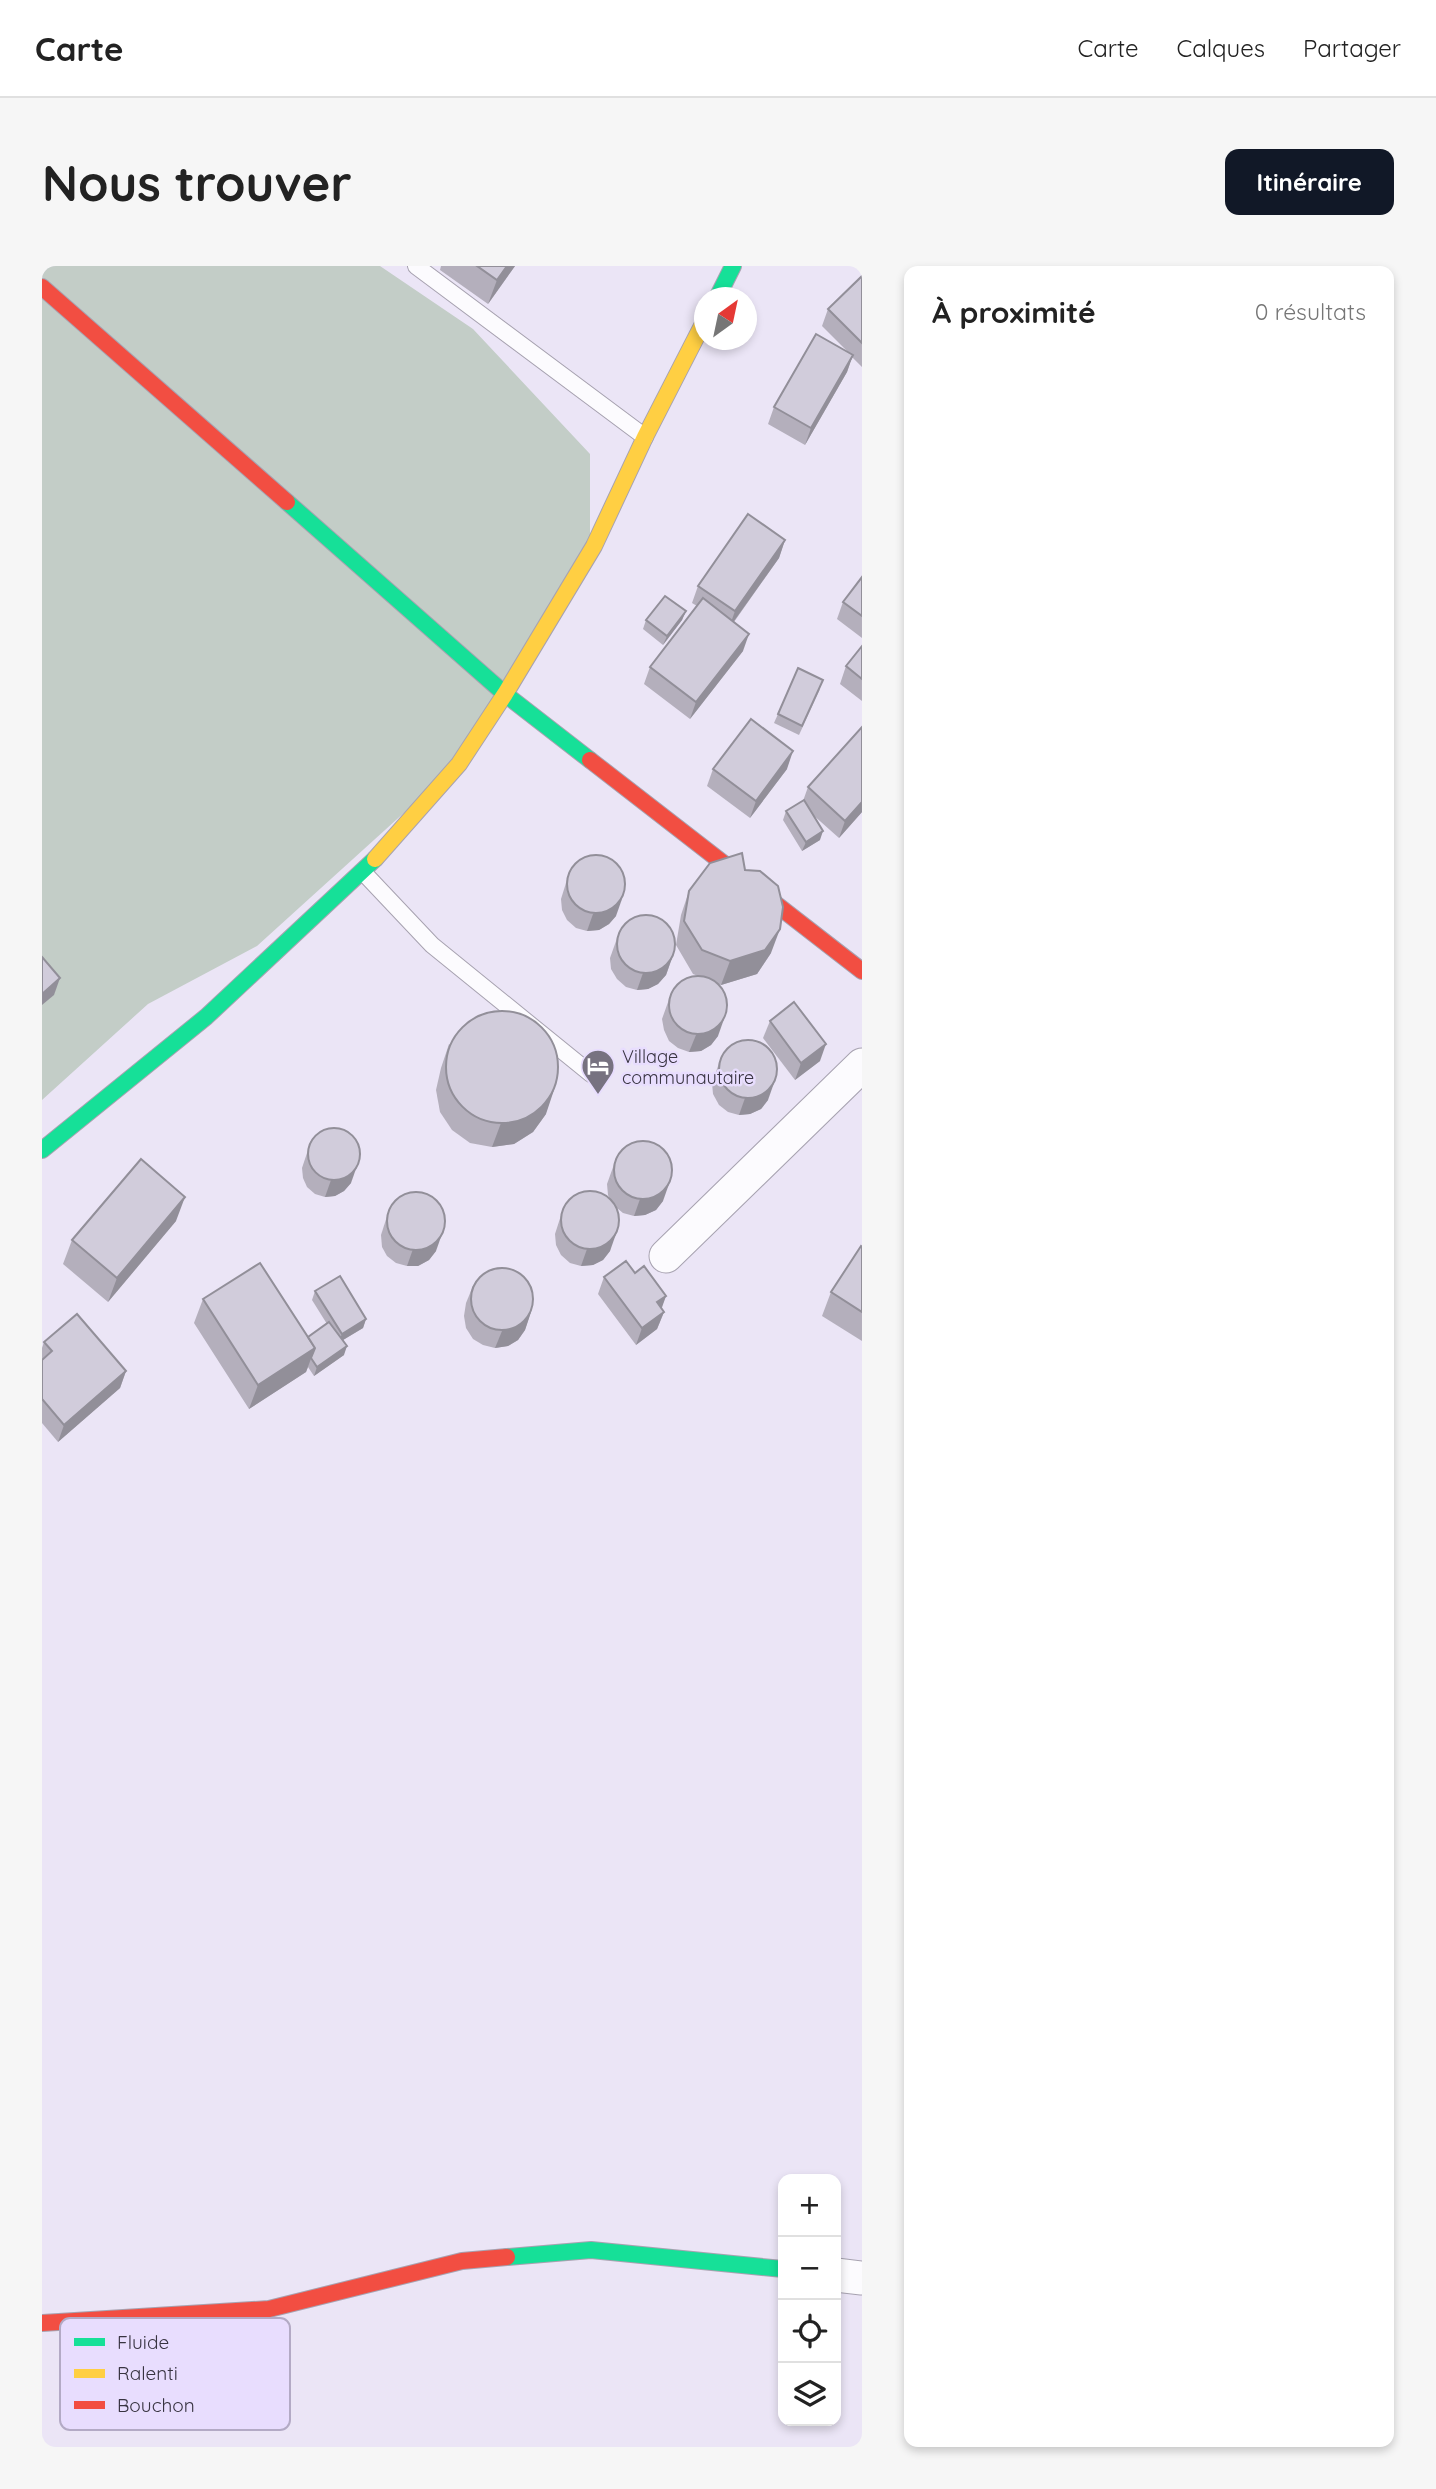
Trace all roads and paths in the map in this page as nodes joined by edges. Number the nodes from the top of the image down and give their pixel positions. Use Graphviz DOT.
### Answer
graph roads {
  1 [pos="415,266"];
  2 [pos="733,266"];
  3 [pos="42,287"];
  4 [pos="722,287"];
  5 [pos="694,343"];
  6 [pos="645,437"];
  7 [pos="505,694"];
  8 [pos="363,872"];
  9 [pos="862,971"];
  10 [pos="862,1065"];
  11 [pos="591,1074"];
  12 [pos="42,1150"];
  13 [pos="666,1256"];
  14 [pos="778,2269"];
  15 [pos="841,2276"];
  16 [pos="862,2278"];
  17 [pos="123,2318"];
  18 [pos="60,2322"];
  19 [pos="42,2323"];
  1 -- 6 [label="lane"];
  2 -- 4 [label="main road"];
  3 -- 7 [label="main road"];
  5 -- 6 [label="main road"];
  6 -- 7 [label="main road"];
  7 -- 8 [label="main road"];
  7 -- 9 [label="main road"];
  8 -- 11 [label="lane"];
  8 -- 12 [label="main road"];
  10 -- 13 [label="street"];
  14 -- 17 [label="main road"];
  15 -- 16 [label="street"];
  18 -- 19 [label="main road"];
}
